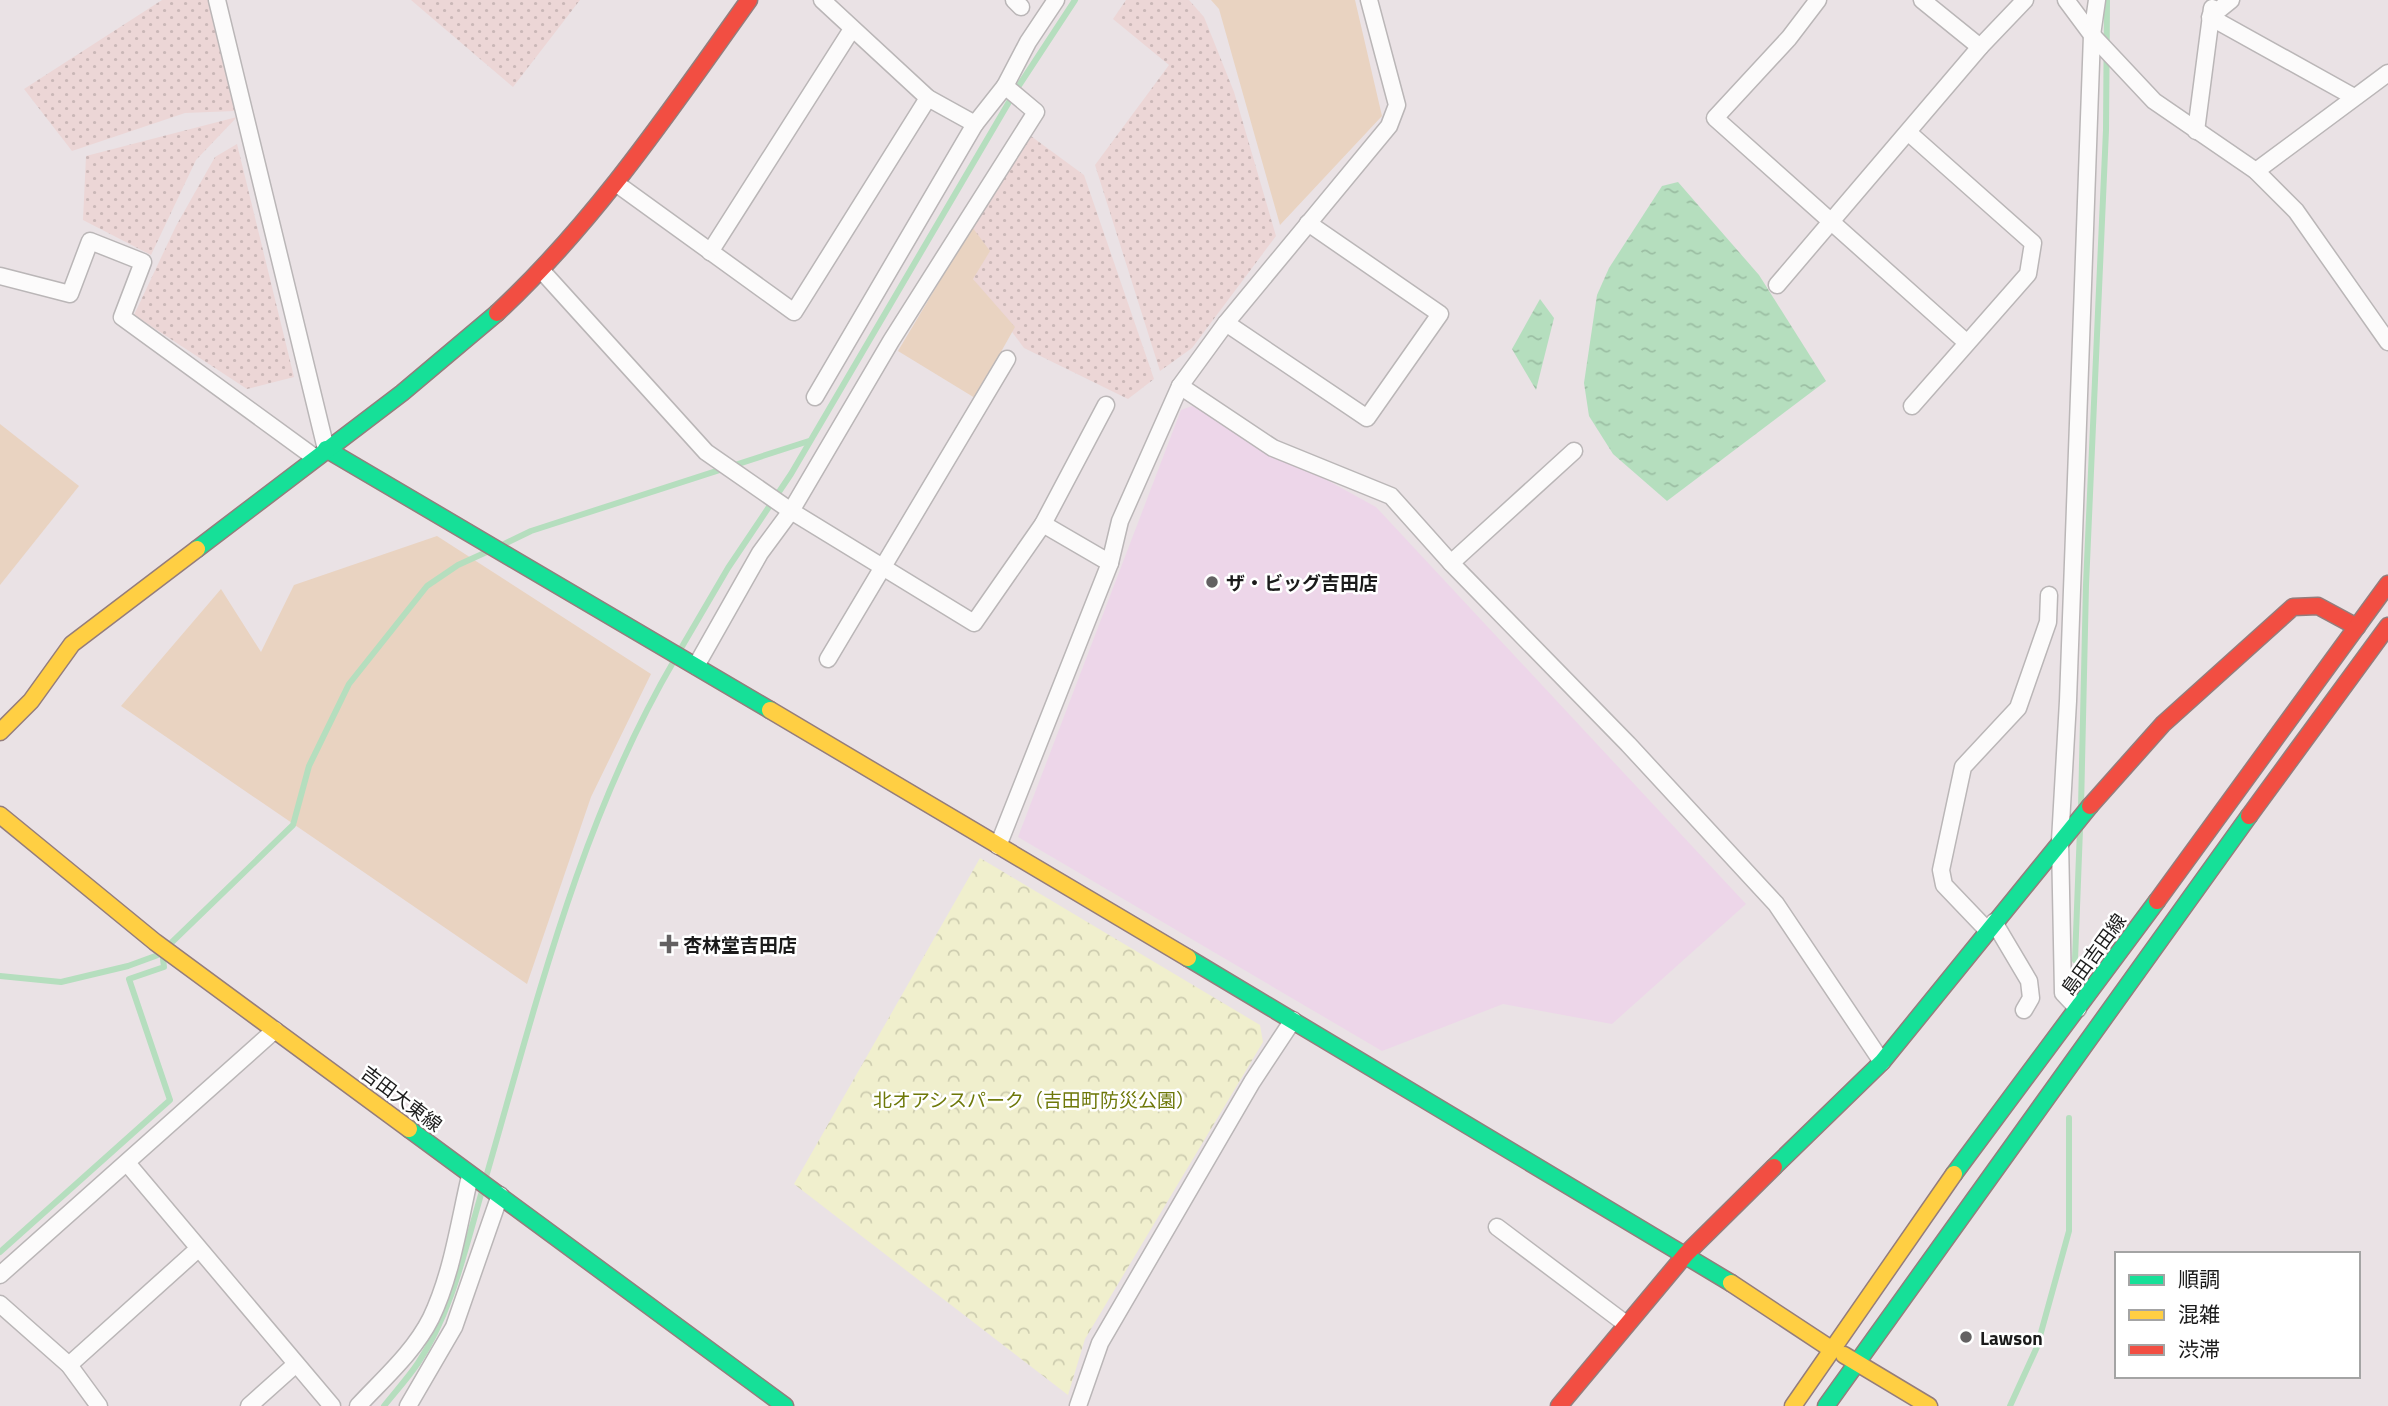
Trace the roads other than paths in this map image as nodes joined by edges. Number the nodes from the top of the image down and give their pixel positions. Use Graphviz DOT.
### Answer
graph roads {
  1 [pos="217,0"];
  2 [pos="749,0"];
  3 [pos="822,0"];
  4 [pos="1056,0"];
  5 [pos="1369,0"];
  6 [pos="1818,0"];
  7 [pos="1922,0"];
  8 [pos="2025,0"];
  9 [pos="2066,0"];
  10 [pos="2097,0"];
  11 [pos="2215,0"];
  12 [pos="2231,0"];
  13 [pos="2210,17"];
  14 [pos="852,29"];
  15 [pos="2095,38"];
  16 [pos="1980,47"];
  17 [pos="2388,73"];
  18 [pos="1005,87"];
  19 [pos="2354,97"];
  20 [pos="928,98"];
  21 [pos="975,124"];
  22 [pos="2196,131"];
  23 [pos="1909,133"];
  24 [pos="2256,171"];
  25 [pos="617,184"];
  26 [pos="1308,223"];
  27 [pos="1830,223"];
  28 [pos="710,253"];
  29 [pos="542,271"];
  30 [pos="0,276"];
  31 [pos="1777,285"];
  32 [pos="1226,323"];
  33 [pos="1966,342"];
  34 [pos="2388,342"];
  35 [pos="1007,359"];
  36 [pos="1180,386"];
  37 [pos="815,397"];
  38 [pos="1106,405"];
  39 [pos="1912,406"];
  40 [pos="1574,451"];
  41 [pos="320,453"];
  42 [pos="789,509"];
  43 [pos="1043,524"];
  44 [pos="1110,563"];
  45 [pos="1451,563"];
  46 [pos="883,567"];
  47 [pos="2388,584"];
  48 [pos="2049,595"];
  49 [pos="2388,625"];
  50 [pos="2357,627"];
  51 [pos="828,659"];
  52 [pos="693,664"];
  53 [pos="0,732"];
  54 [pos="0,815"];
  55 [pos="2065,835"];
  56 [pos="998,846"];
  57 [pos="1991,926"];
  58 [pos="2078,1009"];
  59 [pos="2024,1010"];
  60 [pos="1293,1020"];
  61 [pos="275,1030"];
  62 [pos="1882,1062"];
  63 [pos="127,1163"];
  64 [pos="471,1176"];
  65 [pos="498,1194"];
  66 [pos="1497,1227"];
  67 [pos="198,1249"];
  68 [pos="1686,1254"];
  69 [pos="0,1275"];
  70 [pos="0,1304"];
  71 [pos="1626,1324"];
  72 [pos="1831,1349"];
  73 [pos="1857,1363"];
  74 [pos="69,1364"];
  75 [pos="296,1364"];
  76 [pos="1558,1405"];
  77 [pos="99,1406"];
  78 [pos="249,1406"];
  79 [pos="332,1406"];
  80 [pos="358,1406"];
  81 [pos="408,1406"];
  82 [pos="785,1406"];
  83 [pos="1078,1406"];
  84 [pos="1793,1406"];
  85 [pos="1826,1406"];
  86 [pos="1929,1406"];
  1 -- 41 [label="street"];
  2 -- 25 [label="street"];
  3 -- 14 [label="street"];
  4 -- 18 [label="street"];
  5 -- 26 [label="street"];
  6 -- 27 [label="street"];
  7 -- 16 [label="street"];
  8 -- 16 [label="street"];
  9 -- 15 [label="street"];
  10 -- 15 [label="street"];
  11 -- 13 [label="street"];
  12 -- 13 [label="street"];
  13 -- 19 [label="street"];
  13 -- 22 [label="street"];
  14 -- 20 [label="street"];
  14 -- 28 [label="street"];
  15 -- 22 [label="street"];
  15 -- 55 [label="street"];
  16 -- 23 [label="street"];
  17 -- 19 [label="street"];
  18 -- 21 [label="street"];
  18 -- 42 [label="street"];
  19 -- 24 [label="street"];
  20 -- 21 [label="street"];
  20 -- 28 [label="street"];
  21 -- 37 [label="street"];
  22 -- 24 [label="street"];
  23 -- 27 [label="street"];
  23 -- 33 [label="street"];
  24 -- 34 [label="street"];
  25 -- 28 [label="street"];
  25 -- 29 [label="street"];
  26 -- 32 [label="street"];
  26 -- 32 [label="street"];
  27 -- 31 [label="street"];
  27 -- 33 [label="street"];
  29 -- 41 [label="street"];
  29 -- 42 [label="street"];
  30 -- 41 [label="street"];
  32 -- 36 [label="street"];
  33 -- 39 [label="street"];
  35 -- 46 [label="street"];
  36 -- 44 [label="street"];
  36 -- 45 [label="street"];
  38 -- 43 [label="street"];
  40 -- 45 [label="street"];
  41 -- 52 [label="street"];
  41 -- 53 [label="street"];
  42 -- 46 [label="street"];
  42 -- 52 [label="street"];
  43 -- 44 [label="street"];
  43 -- 46 [label="street"];
  44 -- 56 [label="street"];
  45 -- 62 [label="street"];
  46 -- 51 [label="street"];
  47 -- 50 [label="street, 島田吉田線"];
  48 -- 57 [label="street"];
  49 -- 73 [label="street"];
  50 -- 55 [label="street"];
  50 -- 58 [label="street, 島田吉田線"];
  52 -- 56 [label="street"];
  54 -- 61 [label="street, 吉田大東線"];
  55 -- 57 [label="street"];
  55 -- 58 [label="street"];
  56 -- 60 [label="street"];
  57 -- 59 [label="street"];
  57 -- 62 [label="street"];
  58 -- 72 [label="street, 島田吉田線"];
  60 -- 68 [label="street"];
  60 -- 83 [label="street"];
  61 -- 63 [label="street"];
  61 -- 64 [label="street, 吉田大東線"];
  62 -- 68 [label="street"];
  63 -- 67 [label="street"];
  63 -- 69 [label="street"];
  64 -- 65 [label="street, 吉田大東線"];
  64 -- 80 [label="street"];
  65 -- 81 [label="street"];
  65 -- 82 [label="street, 吉田大東線"];
  66 -- 71 [label="street"];
  67 -- 74 [label="street"];
  67 -- 75 [label="street"];
  68 -- 71 [label="street"];
  68 -- 72 [label="street"];
  70 -- 74 [label="street"];
  71 -- 76 [label="street"];
  72 -- 73 [label="street"];
  72 -- 84 [label="street, 島田吉田線"];
  73 -- 85 [label="street"];
  73 -- 86 [label="street"];
  74 -- 77 [label="street"];
  75 -- 78 [label="street"];
  75 -- 79 [label="street"];
}
